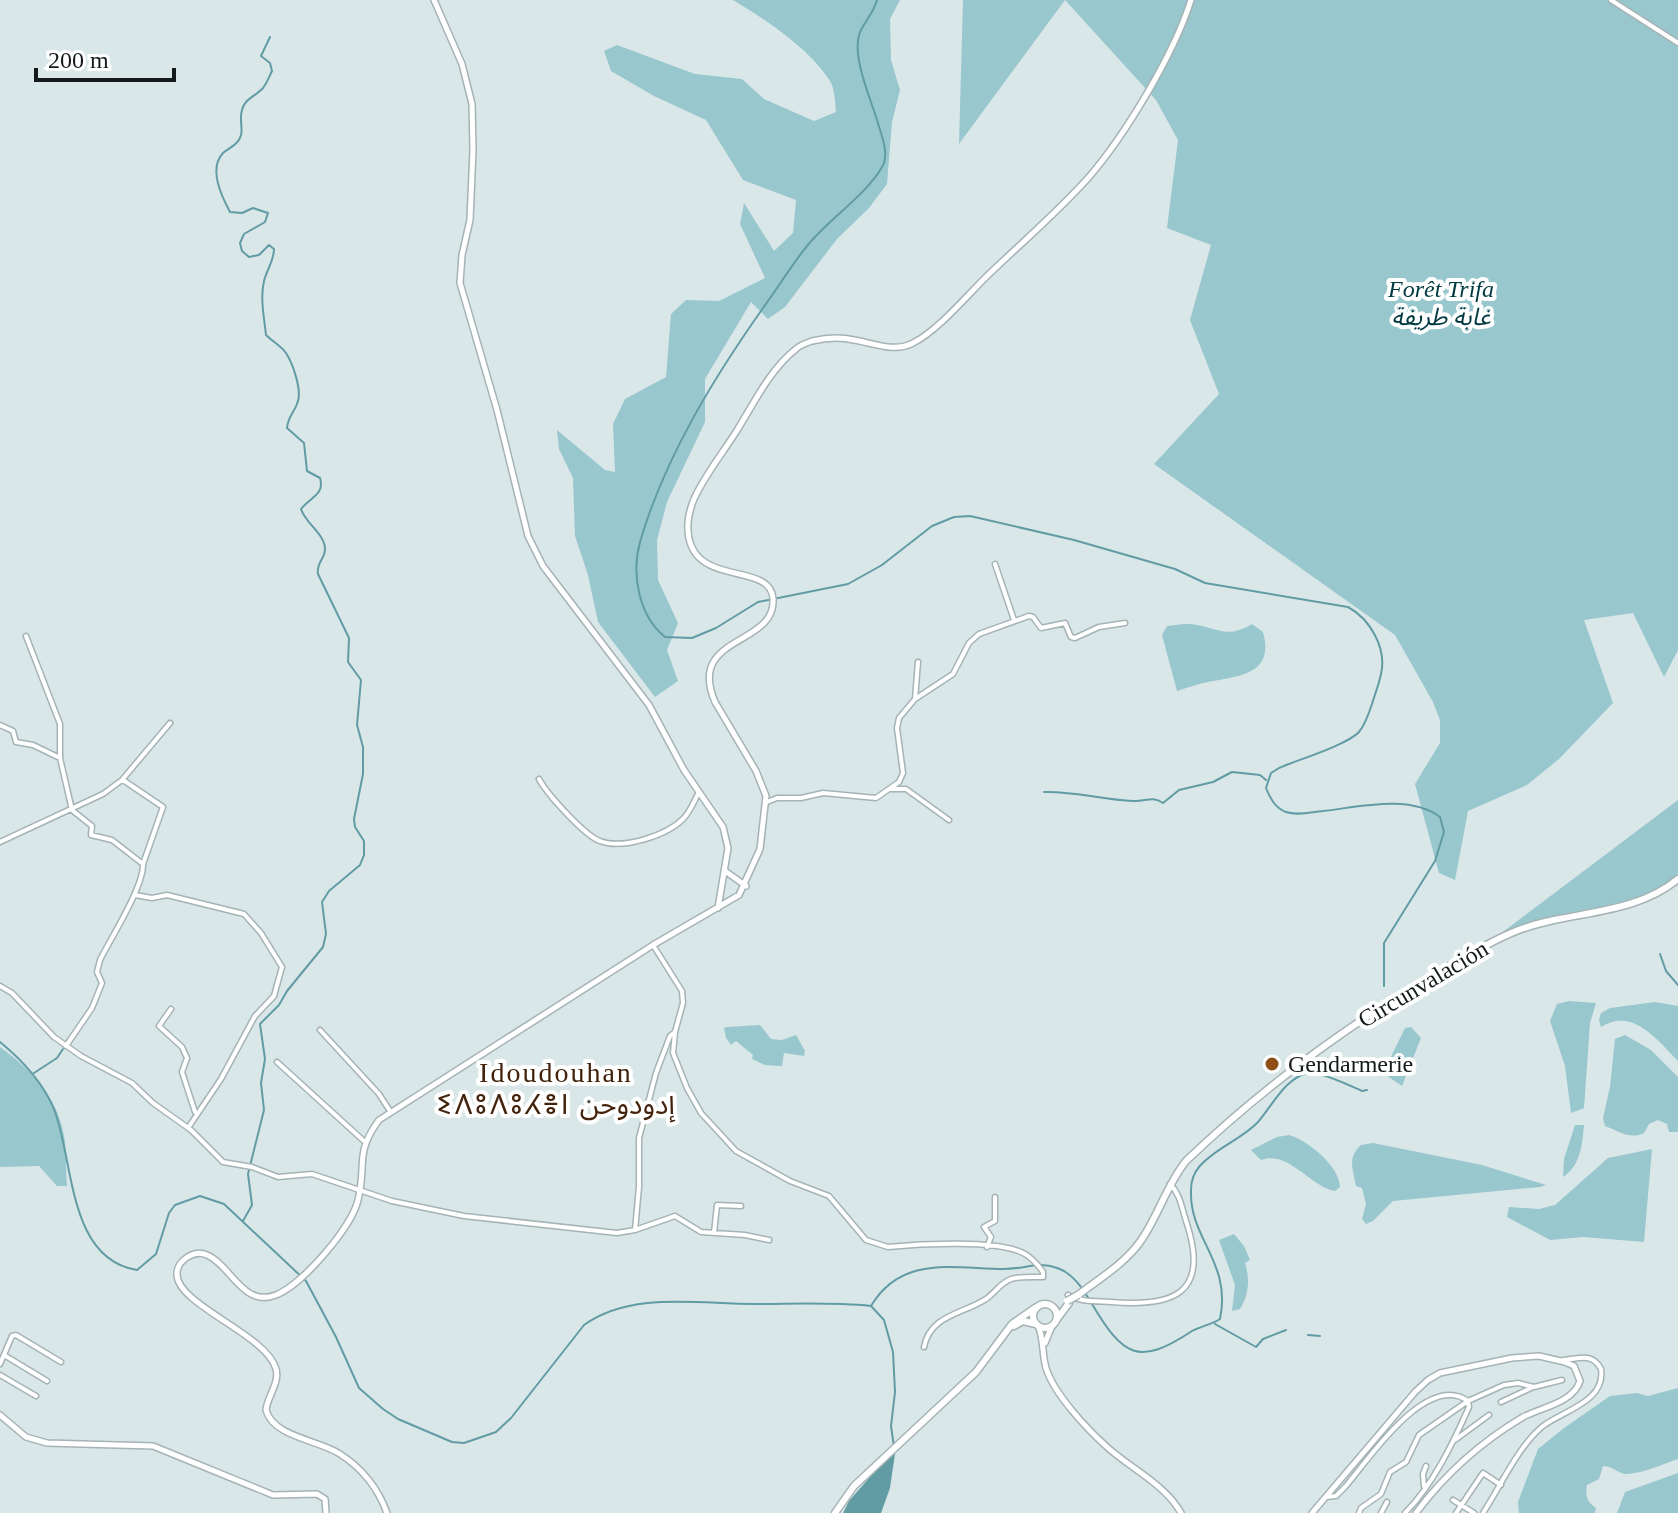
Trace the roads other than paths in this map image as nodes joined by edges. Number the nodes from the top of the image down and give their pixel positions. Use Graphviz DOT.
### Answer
graph roads {
  1 [pos="434,0"];
  2 [pos="1191,0"];
  3 [pos="1611,0"];
  4 [pos="1678,43"];
  5 [pos="995,564"];
  6 [pos="1014,620"];
  7 [pos="1125,623"];
  8 [pos="26,636"];
  9 [pos="918,662"];
  10 [pos="915,699"];
  11 [pos="170,723"];
  12 [pos="0,725"];
  13 [pos="60,758"];
  14 [pos="539,779"];
  15 [pos="122,780"];
  16 [pos="890,789"];
  17 [pos="699,792"];
  18 [pos="767,802"];
  19 [pos="72,810"];
  20 [pos="949,820"];
  21 [pos="0,842"];
  22 [pos="143,864"];
  23 [pos="725,871"];
  24 [pos="1678,879"];
  25 [pos="746,886"];
  26 [pos="134,895"];
  27 [pos="718,909"];
  28 [pos="653,945"];
  29 [pos="0,986"];
  30 [pos="171,1009"];
  31 [pos="320,1030"];
  32 [pos="675,1032"];
  33 [pos="66,1046"];
  34 [pos="277,1062"];
  35 [pos="390,1111"];
  36 [pos="195,1114"];
  37 [pos="188,1128"];
  38 [pos="365,1142"];
  39 [pos="1170,1184"];
  40 [pos="360,1191"];
  41 [pos="995,1197"];
  42 [pos="741,1206"];
  43 [pos="635,1230"];
  44 [pos="714,1233"];
  45 [pos="769,1240"];
  46 [pos="987,1247"];
  47 [pos="1068,1300"];
  48 [pos="1051,1305"];
  49 [pos="1035,1308"];
  50 [pos="1055,1322"];
  51 [pos="1037,1324"];
  52 [pos="1005,1334"];
  53 [pos="924,1347"];
  54 [pos="1044,1348"];
  55 [pos="4,1355"];
  56 [pos="1579,1358"];
  57 [pos="1560,1360"];
  58 [pos="61,1362"];
  59 [pos="0,1364"];
  60 [pos="1574,1366"];
  61 [pos="0,1375"];
  62 [pos="1562,1380"];
  63 [pos="47,1381"];
  64 [pos="1534,1387"];
  65 [pos="36,1396"];
  66 [pos="1468,1401"];
  67 [pos="1501,1402"];
  68 [pos="0,1415"];
  69 [pos="1489,1415"];
  70 [pos="1451,1444"];
  71 [pos="1426,1466"];
  72 [pos="1501,1485"];
  73 [pos="1424,1489"];
  74 [pos="1326,1497"];
  75 [pos="1453,1500"];
  76 [pos="1387,1502"];
  77 [pos="1462,1505"];
  78 [pos="1382,1511"];
  79 [pos="1390,1512"];
  80 [pos="326,1513"];
  81 [pos="387,1513"];
  82 [pos="835,1513"];
  83 [pos="1181,1513"];
  84 [pos="1312,1513"];
  85 [pos="1359,1513"];
  86 [pos="1405,1513"];
  87 [pos="1416,1513"];
  88 [pos="1456,1513"];
  89 [pos="1474,1513"];
  90 [pos="1483,1513"];
  1 -- 17 [label="street"];
  2 -- 18 [label="street"];
  3 -- 4 [label="street"];
  5 -- 6 [label="street"];
  6 -- 7 [label="street"];
  6 -- 10 [label="street"];
  8 -- 13 [label="street"];
  9 -- 10 [label="street"];
  10 -- 16 [label="street"];
  11 -- 15 [label="street"];
  12 -- 13 [label="street"];
  13 -- 19 [label="street"];
  14 -- 17 [label="street"];
  15 -- 19 [label="street"];
  15 -- 22 [label="street"];
  16 -- 18 [label="street"];
  16 -- 20 [label="street"];
  17 -- 23 [label="street"];
  18 -- 25 [label="street"];
  19 -- 21 [label="street"];
  19 -- 22 [label="street"];
  22 -- 26 [label="street"];
  23 -- 25 [label="street"];
  23 -- 27 [label="street"];
  24 -- 39 [label="main road, Circunvalación"];
  25 -- 27 [label="street"];
  26 -- 33 [label="street"];
  26 -- 36 [label="street"];
  27 -- 28 [label="street"];
  28 -- 32 [label="street"];
  28 -- 35 [label="street"];
  29 -- 33 [label="street"];
  30 -- 36 [label="street"];
  31 -- 35 [label="street"];
  32 -- 43 [label="street"];
  32 -- 46 [label="street"];
  33 -- 37 [label="street"];
  34 -- 38 [label="street"];
  35 -- 38 [label="street"];
  36 -- 37 [label="street"];
  37 -- 40 [label="street"];
  38 -- 40 [label="street"];
  39 -- 47 [label="main road, Circunvalación, bridge"];
  39 -- 47 [label="street"];
  40 -- 43 [label="street"];
  40 -- 81 [label="street"];
  41 -- 46 [label="street"];
  42 -- 44 [label="street"];
  43 -- 44 [label="street"];
  44 -- 45 [label="street"];
  46 -- 53 [label="street"];
  47 -- 48 [label="main road"];
  47 -- 50 [label="main road"];
  48 -- 49 [label="main road"];
  48 -- 50 [label="main road"];
  49 -- 51 [label="main road"];
  49 -- 52 [label="main road"];
  50 -- 51 [label="main road"];
  50 -- 54 [label="street"];
  51 -- 52 [label="main road"];
  51 -- 54 [label="street"];
  52 -- 82 [label="main road"];
  54 -- 83 [label="street"];
  55 -- 58 [label="street"];
  55 -- 59 [label="street"];
  55 -- 63 [label="street"];
  56 -- 57 [label="street"];
  56 -- 60 [label="street"];
  56 -- 72 [label="street"];
  57 -- 60 [label="street"];
  57 -- 74 [label="street"];
  60 -- 87 [label="street"];
  61 -- 65 [label="street"];
  62 -- 64 [label="street"];
  64 -- 66 [label="street"];
  64 -- 67 [label="street"];
  66 -- 70 [label="street"];
  66 -- 74 [label="street"];
  66 -- 85 [label="street"];
  68 -- 80 [label="street"];
  69 -- 70 [label="street"];
  70 -- 73 [label="street"];
  71 -- 73 [label="street"];
  72 -- 77 [label="street"];
  72 -- 90 [label="street"];
  73 -- 86 [label="street"];
  74 -- 84 [label="street"];
  75 -- 77 [label="street"];
  76 -- 78 [label="street"];
  77 -- 88 [label="street"];
  77 -- 89 [label="street"];
  78 -- 79 [label="street"];
}
